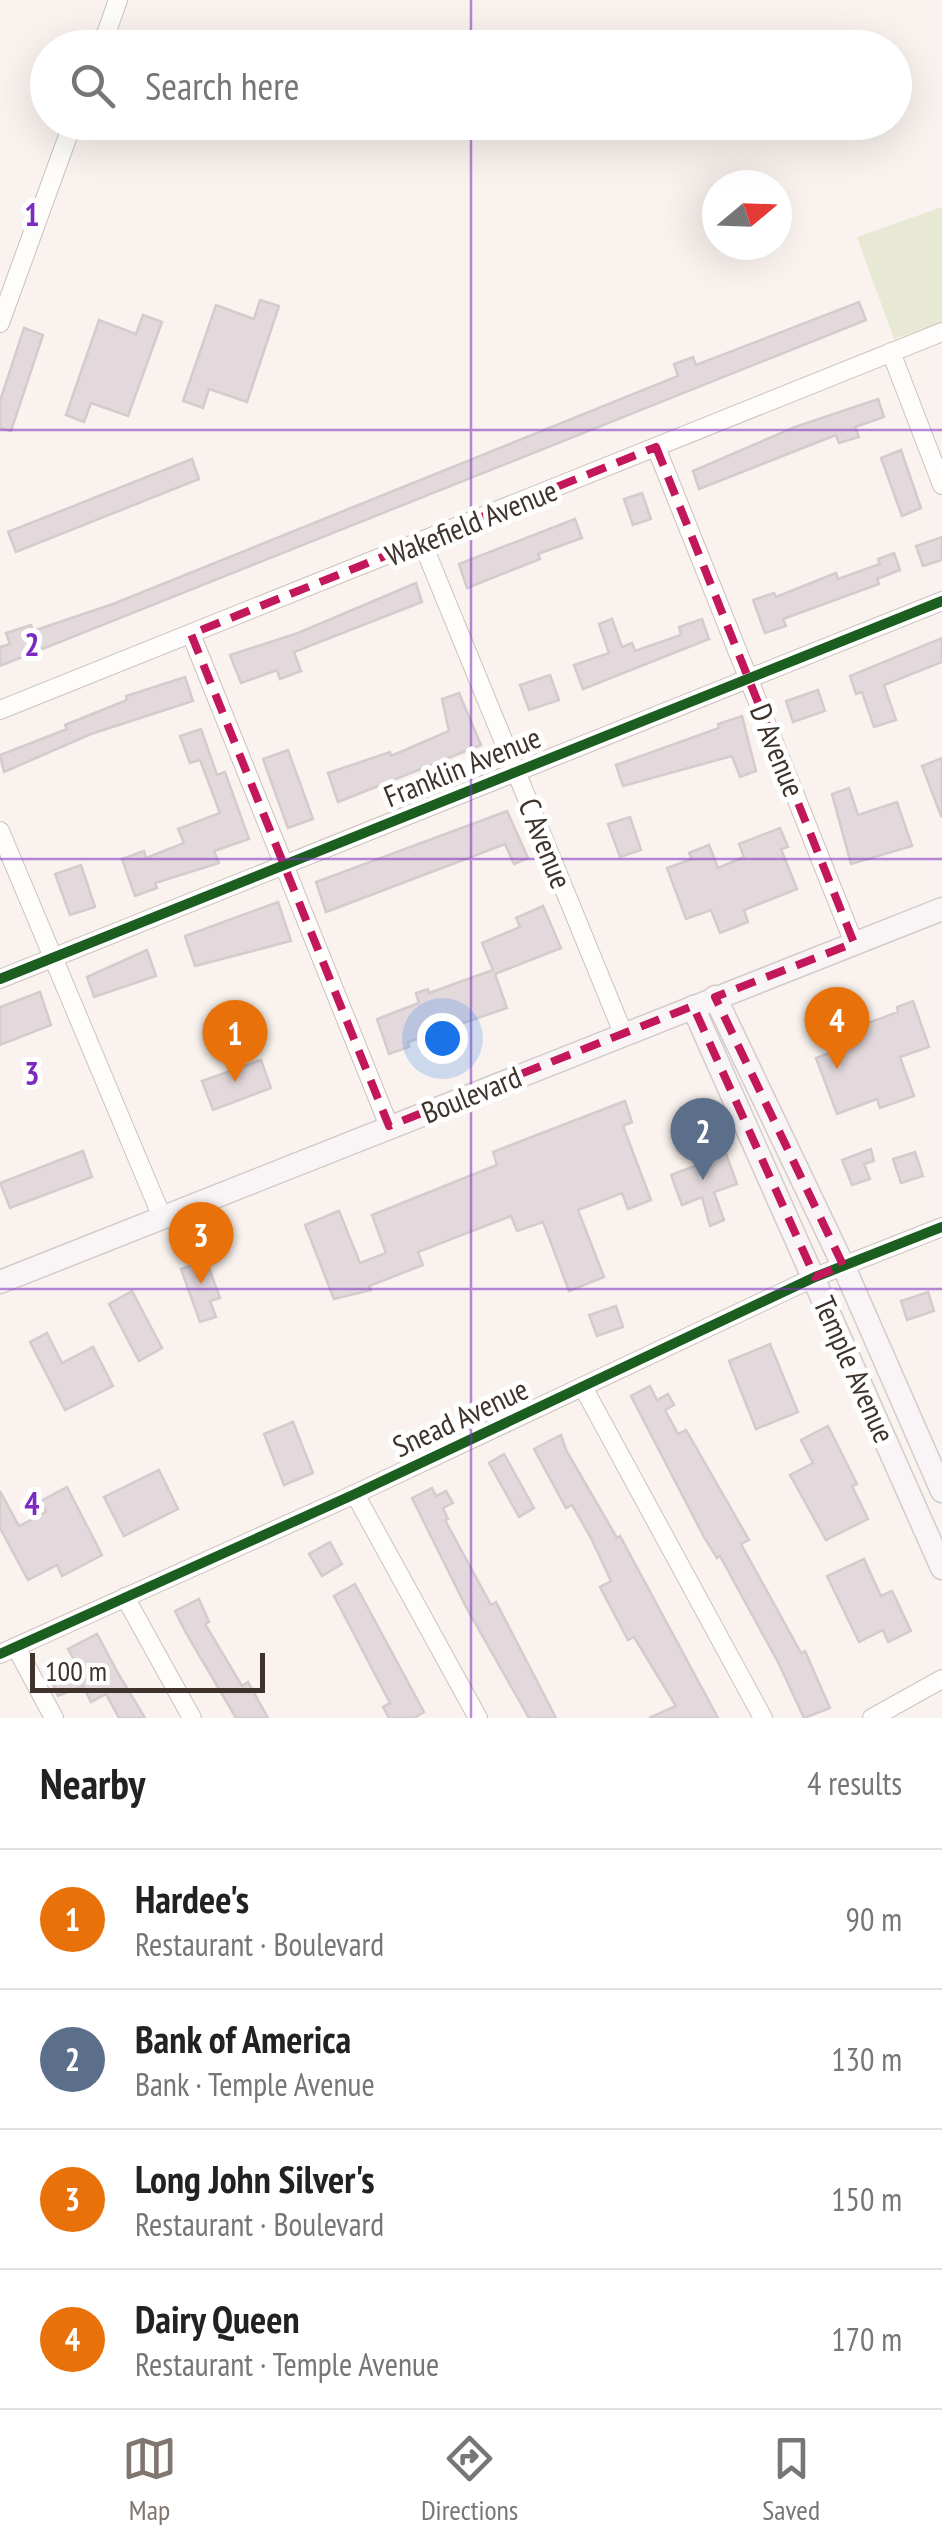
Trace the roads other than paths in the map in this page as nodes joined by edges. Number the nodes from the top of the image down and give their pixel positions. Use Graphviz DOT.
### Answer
graph roads {
  1 [pos="118,0"];
  2 [pos="107,30"];
  3 [pos="67,140"];
  4 [pos="0,323"];
  5 [pos="942,332"];
  6 [pos="891,352"];
  7 [pos="656,447"];
  8 [pos="942,485"];
  9 [pos="422,542"];
  10 [pos="942,601"];
  11 [pos="191,634"];
  12 [pos="750,678"];
  13 [pos="0,710"];
  14 [pos="517,771"];
  15 [pos="0,831"];
  16 [pos="284,866"];
  17 [pos="942,909"];
  18 [pos="854,943"];
  19 [pos="52,958"];
  20 [pos="0,979"];
  21 [pos="715,997"];
  22 [pos="693,1007"];
  23 [pos="623,1033"];
  24 [pos="390,1126"];
  25 [pos="162,1217"];
  26 [pos="942,1226"];
  27 [pos="843,1265"];
  28 [pos="815,1278"];
  29 [pos="0,1282"];
  30 [pos="583,1387"];
  31 [pos="942,1491"];
  32 [pos="355,1494"];
  33 [pos="942,1568"];
  34 [pos="125,1596"];
  35 [pos="8,1650"];
  36 [pos="942,1680"];
  37 [pos="54,1718"];
  38 [pos="192,1718"];
  39 [pos="478,1718"];
  40 [pos="763,1718"];
  41 [pos="872,1718"];
  1 -- 2 [label="street"];
  3 -- 4 [label="street"];
  5 -- 6 [label="street, Wakefield Avenue"];
  6 -- 7 [label="street, Wakefield Avenue"];
  6 -- 8 [label="street"];
  7 -- 9 [label="street, Wakefield Avenue"];
  7 -- 12 [label="street, D Avenue"];
  9 -- 11 [label="street, Wakefield Avenue"];
  9 -- 14 [label="street, C Avenue"];
  10 -- 12 [label="street, Franklin Avenue"];
  11 -- 13 [label="street, Wakefield Avenue"];
  11 -- 16 [label="street"];
  12 -- 14 [label="street, Franklin Avenue"];
  12 -- 18 [label="street, D Avenue"];
  14 -- 16 [label="street, Franklin Avenue"];
  14 -- 23 [label="street, C Avenue"];
  15 -- 19 [label="street"];
  16 -- 19 [label="street, Franklin Avenue"];
  16 -- 24 [label="street"];
  17 -- 18 [label="main road, Boulevard"];
  18 -- 21 [label="main road, Boulevard"];
  19 -- 20 [label="street, Franklin Avenue"];
  19 -- 25 [label="street"];
  21 -- 22 [label="main road, Boulevard"];
  21 -- 27 [label="main road, Temple Avenue"];
  22 -- 23 [label="main road, Boulevard"];
  22 -- 28 [label="main road, Temple Avenue"];
  23 -- 24 [label="main road, Boulevard"];
  24 -- 25 [label="main road, Boulevard"];
  25 -- 29 [label="main road, Boulevard"];
  26 -- 27 [label="street, Snead Avenue"];
  27 -- 28 [label="street, Snead Avenue"];
  27 -- 31 [label="main road, Temple Avenue"];
  28 -- 30 [label="street, Snead Avenue"];
  28 -- 33 [label="main road, Temple Avenue"];
  30 -- 32 [label="street, Snead Avenue"];
  30 -- 40 [label="street"];
  32 -- 34 [label="street, Snead Avenue"];
  32 -- 39 [label="street"];
  34 -- 35 [label="street, Snead Avenue"];
  34 -- 38 [label="street"];
  35 -- 37 [label="street"];
  36 -- 41 [label="street"];
}
